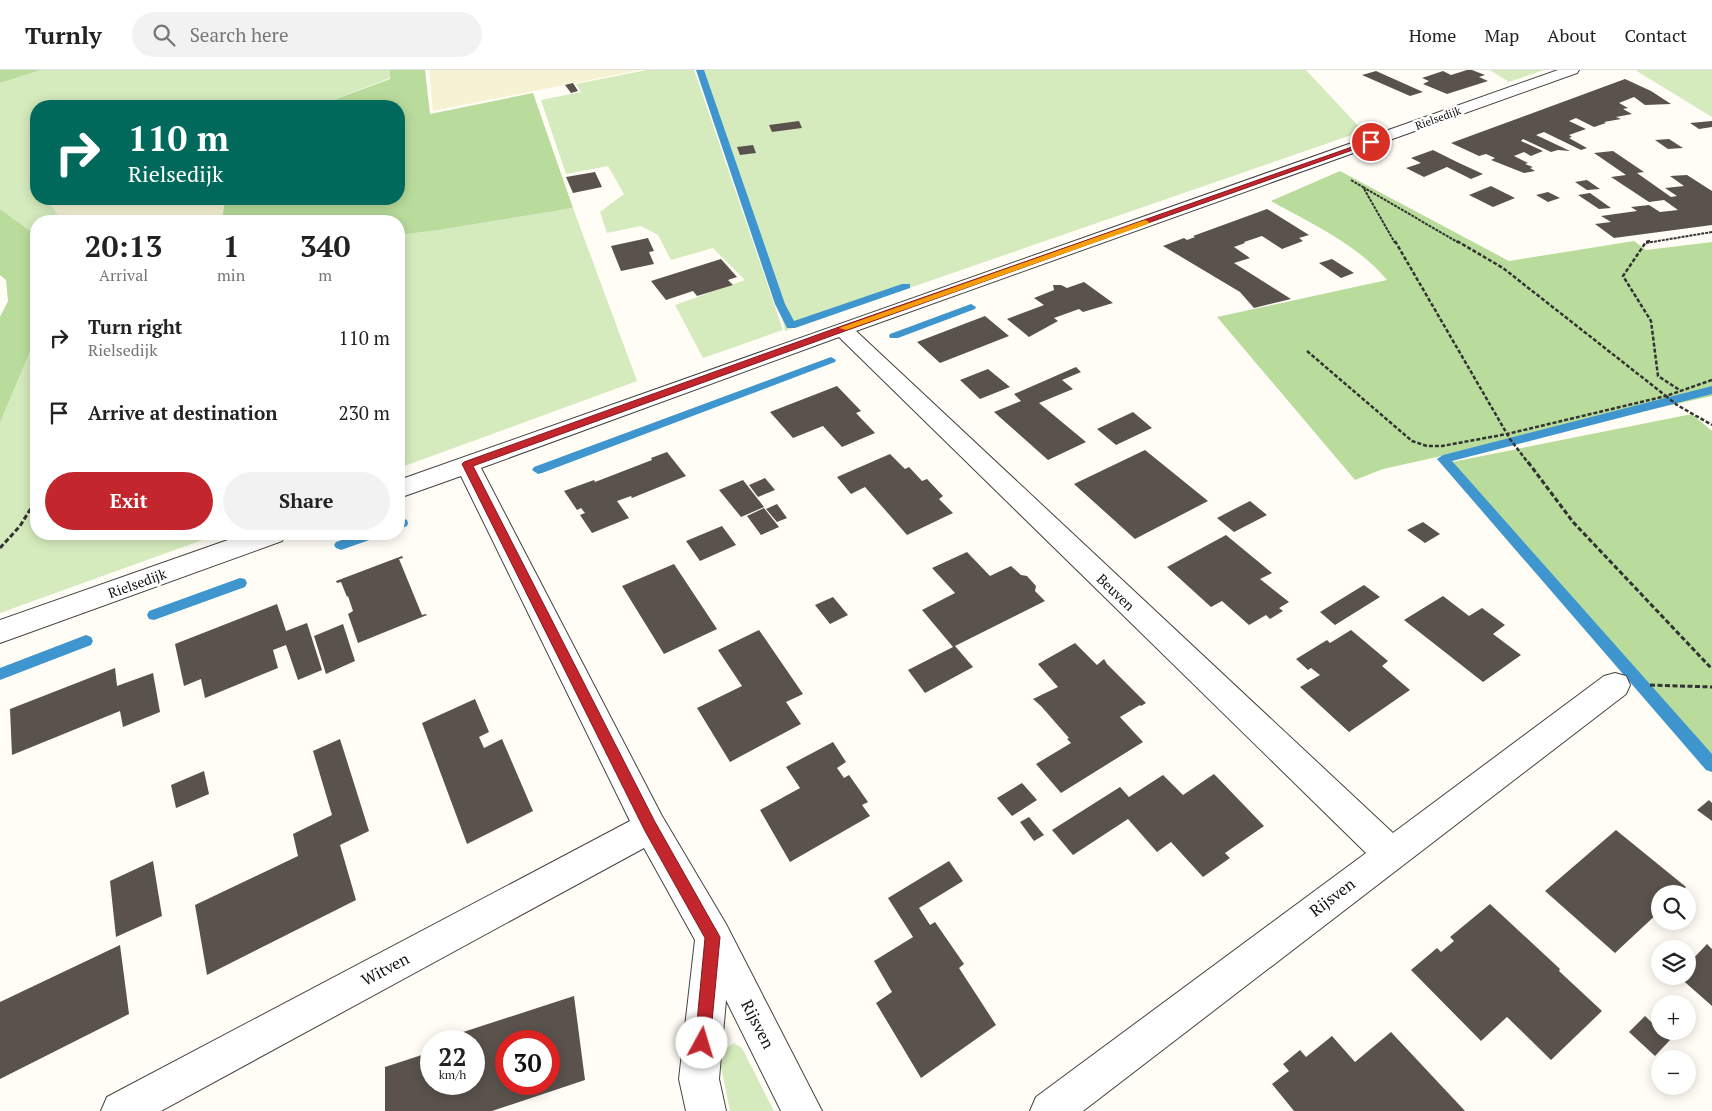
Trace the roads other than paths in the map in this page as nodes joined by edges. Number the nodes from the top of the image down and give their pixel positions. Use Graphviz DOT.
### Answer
graph roads {
  1 [pos="1572,70"];
  2 [pos="842,329"];
  3 [pos="467,464"];
  4 [pos="405,487"];
  5 [pos="256,540"];
  6 [pos="0,632"];
  7 [pos="1615,685"];
  8 [pos="650,827"];
  9 [pos="1390,853"];
  10 [pos="713,937"];
  11 [pos="121,1111"];
  12 [pos="706,1111"];
  13 [pos="802,1111"];
  14 [pos="1050,1111"];
  1 -- 2 [label="street, Rielsedijk"];
  2 -- 3 [label="street, Rielsedijk"];
  2 -- 9 [label="street, Beuven"];
  3 -- 4 [label="street, Rielsedijk"];
  3 -- 8 [label="street, Rijsven"];
  5 -- 6 [label="street, Rielsedijk"];
  7 -- 9 [label="street, Rijsven"];
  8 -- 10 [label="street, Rijsven"];
  8 -- 11 [label="street, Witven"];
  9 -- 14 [label="street, Rijsven"];
  10 -- 12 [label="street"];
  10 -- 13 [label="street, Rijsven"];
}
